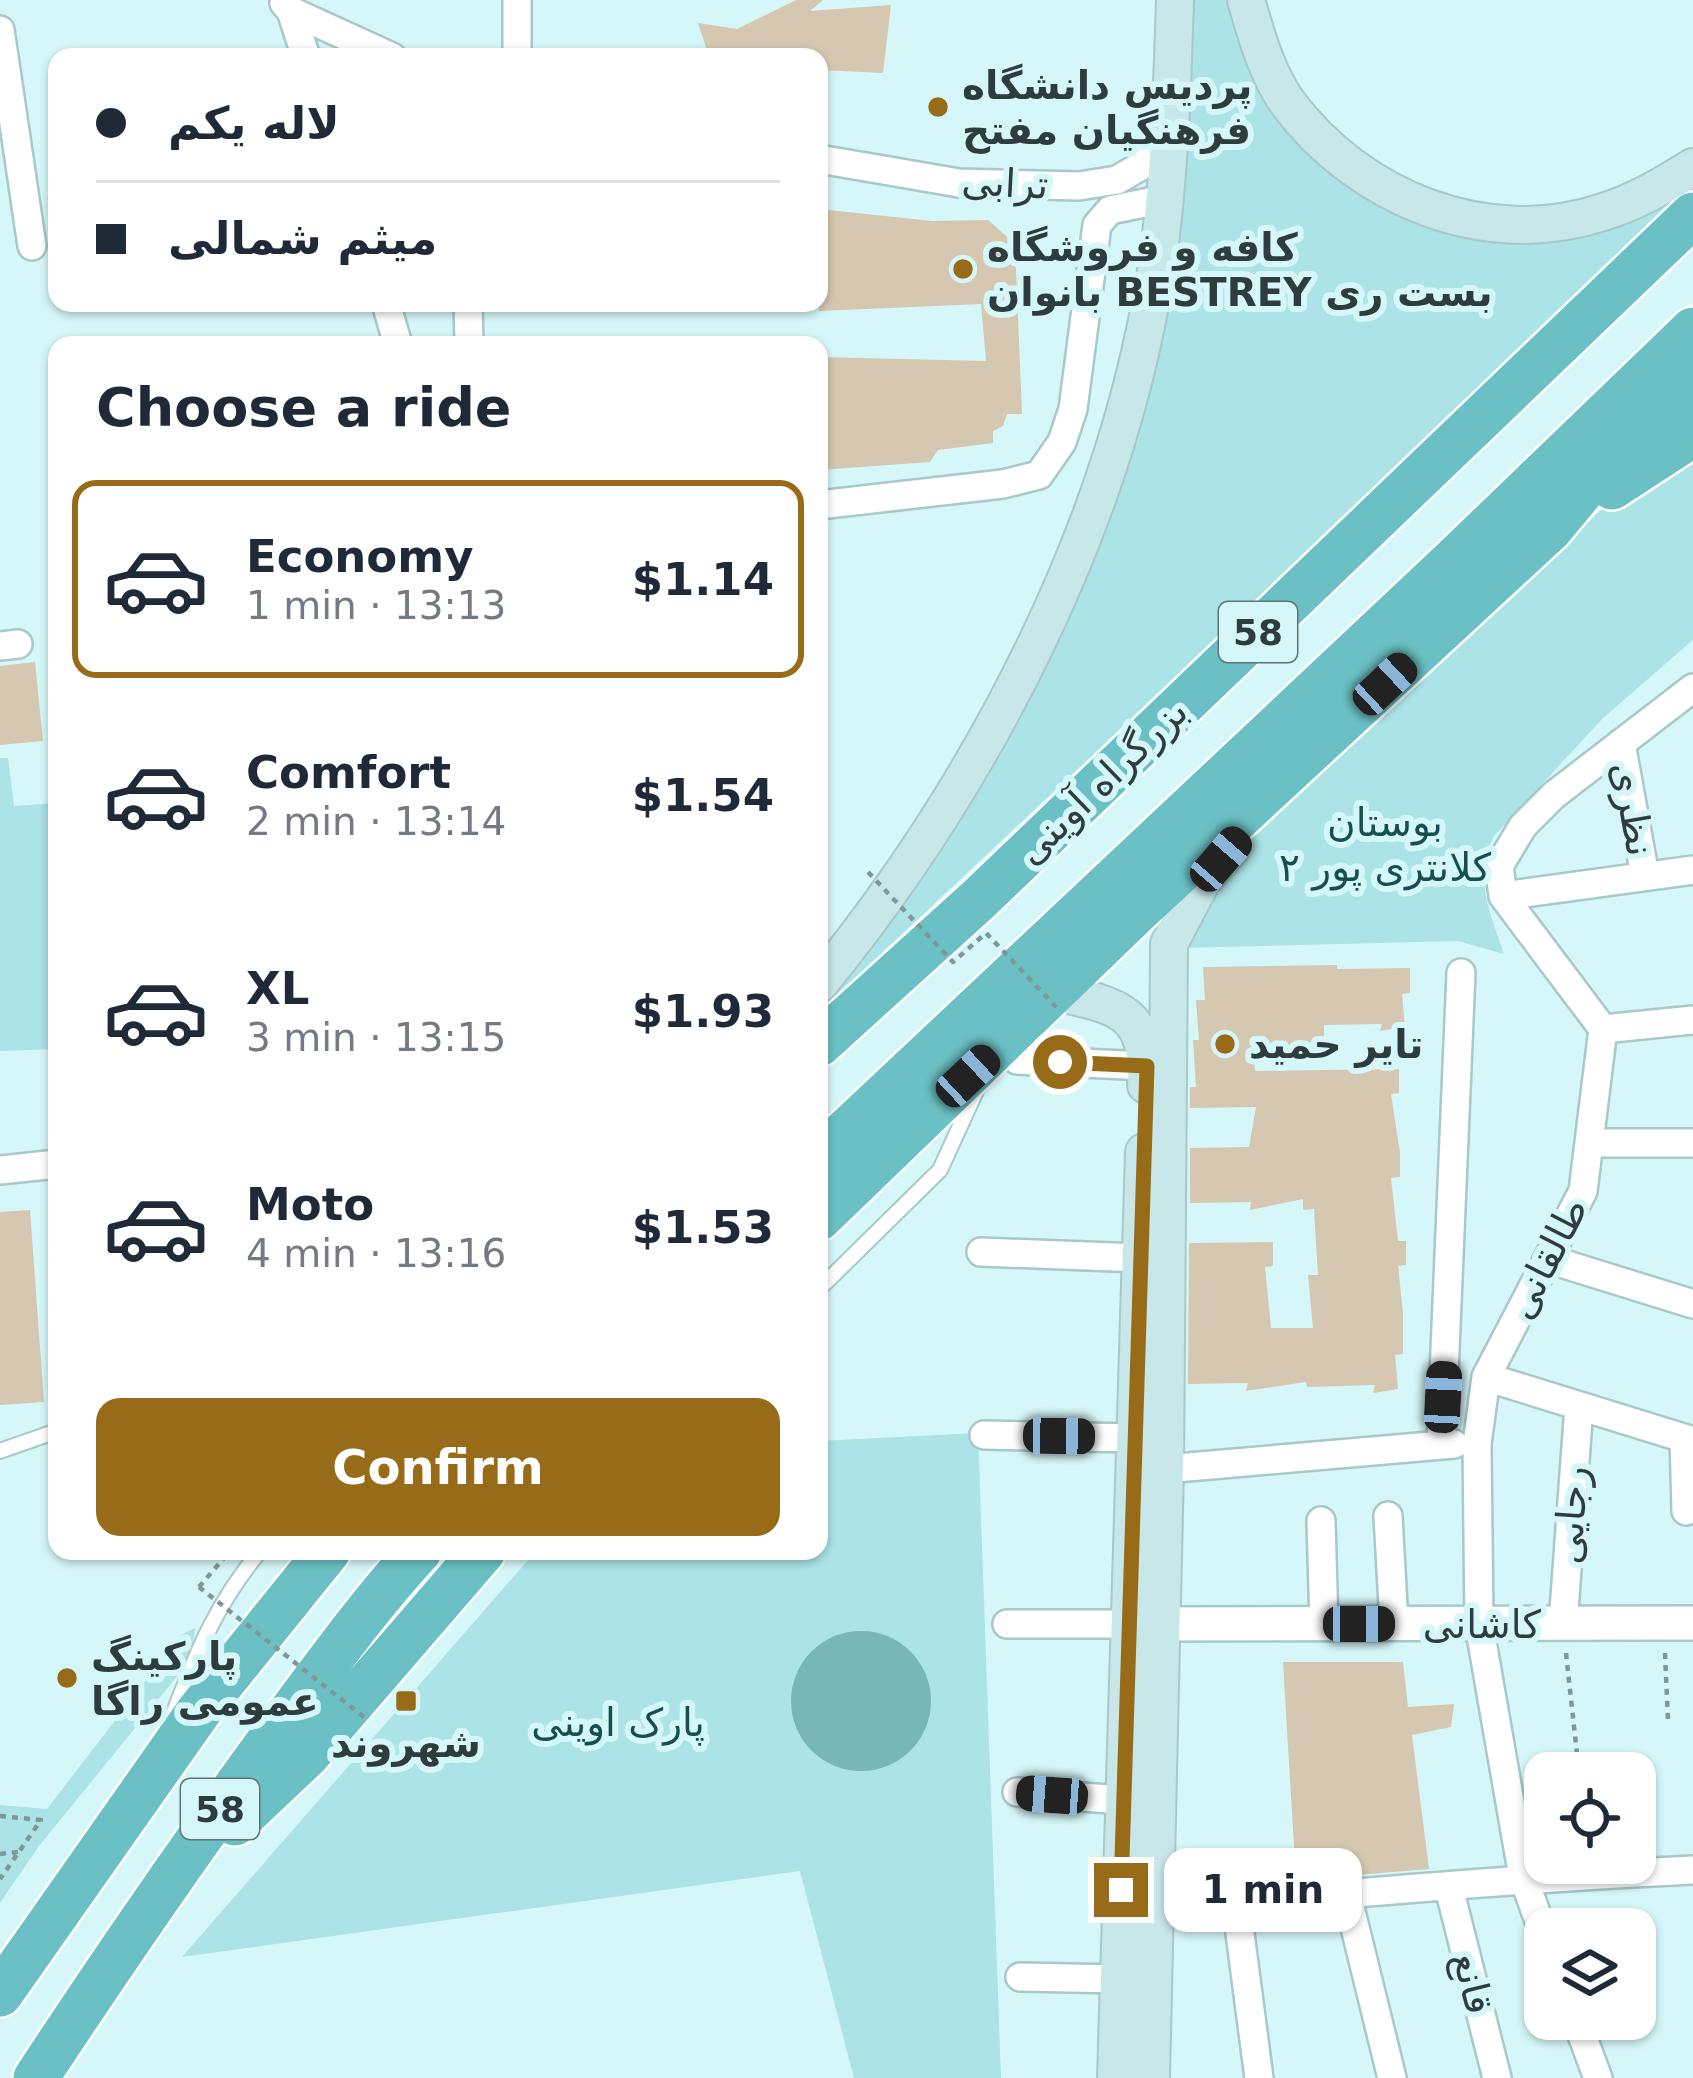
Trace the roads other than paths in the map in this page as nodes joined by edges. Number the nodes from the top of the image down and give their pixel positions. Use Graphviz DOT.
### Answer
graph roads {
  1 [pos="517,0"];
  2 [pos="1175,0"];
  3 [pos="1246,0"];
  4 [pos="286,6"];
  5 [pos="0,30"];
  6 [pos="302,48"];
  7 [pos="373,48"];
  8 [pos="517,48"];
  9 [pos="1170,129"];
  10 [pos="828,161"];
  11 [pos="1693,167"];
  12 [pos="1164,199"];
  13 [pos="1693,215"];
  14 [pos="32,247"];
  15 [pos="1693,330"];
  16 [pos="1693,380"];
  17 [pos="1693,434"];
  18 [pos="828,504"];
  19 [pos="1550,529"];
  20 [pos="1693,688"];
  21 [pos="1621,742"];
  22 [pos="1286,777"];
  23 [pos="1693,870"];
  24 [pos="1645,876"];
  25 [pos="1503,896"];
  26 [pos="828,973"];
  27 [pos="1461,973"];
  28 [pos="1056,1001"];
  29 [pos="1693,1020"];
  30 [pos="1603,1029"];
  31 [pos="828,1036"];
  32 [pos="1005,1056"];
  33 [pos="1147,1066"];
  34 [pos="1693,1143"];
  35 [pos="1589,1144"];
  36 [pos="828,1149"];
  37 [pos="48,1165"];
  38 [pos="0,1170"];
  39 [pos="828,1210"];
  40 [pos="981,1252"];
  41 [pos="1140,1258"];
  42 [pos="1548,1259"];
  43 [pos="828,1280"];
  44 [pos="1693,1304"];
  45 [pos="1486,1377"];
  46 [pos="1579,1406"];
  47 [pos="984,1435"];
  48 [pos="1135,1438"];
  49 [pos="48,1439"];
  50 [pos="1689,1440"];
  51 [pos="1441,1444"];
  52 [pos="1477,1444"];
  53 [pos="0,1451"];
  54 [pos="1165,1469"];
  55 [pos="1686,1511"];
  56 [pos="1388,1516"];
  57 [pos="1321,1521"];
  58 [pos="252,1560"];
  59 [pos="321,1560"];
  60 [pos="411,1560"];
  61 [pos="475,1560"];
  62 [pos="1678,1623"];
  63 [pos="1006,1624"];
  64 [pos="1145,1624"];
  65 [pos="1324,1624"];
  66 [pos="1394,1624"];
  67 [pos="1479,1624"];
  68 [pos="1563,1624"];
  69 [pos="146,1787"];
  70 [pos="1017,1792"];
  71 [pos="1122,1800"];
  72 [pos="1693,1870"];
  73 [pos="1523,1877"];
  74 [pos="1449,1888"];
  75 [pos="163,1891"];
  76 [pos="1347,1895"];
  77 [pos="1236,1903"];
  78 [pos="1534,1908"];
  79 [pos="1155,1909"];
  80 [pos="52,1919"];
  81 [pos="0,1973"];
  82 [pos="1020,1977"];
  83 [pos="1120,1979"];
  84 [pos="0,1994"];
  85 [pos="1584,2040"];
  86 [pos="36,2078"];
  87 [pos="1116,2078"];
  88 [pos="1151,2078"];
  89 [pos="1259,2078"];
  90 [pos="1392,2078"];
  91 [pos="1497,2078"];
  92 [pos="1598,2078"];
  1 -- 8 [label="street"];
  2 -- 9 [label="main road"];
  3 -- 11 [label="main road"];
  4 -- 6 [label="street"];
  4 -- 7 [label="street"];
  5 -- 14 [label="street"];
  9 -- 10 [label="street, ترابی"];
  9 -- 12 [label="main road"];
  12 -- 18 [label="street"];
  12 -- 26 [label="main road"];
  13 -- 31 [label="highway, بزرگراه آوینی / 58"];
  15 -- 36 [label="highway, بزرگراه آوینی / 58"];
  16 -- 19 [label="highway"];
  17 -- 19 [label="highway"];
  19 -- 22 [label="highway"];
  20 -- 21 [label="street"];
  21 -- 24 [label="street, نظری"];
  21 -- 25 [label="street"];
  22 -- 28 [label="highway"];
  22 -- 54 [label="main road"];
  23 -- 24 [label="street"];
  24 -- 25 [label="street"];
  25 -- 30 [label="street"];
  27 -- 51 [label="street"];
  28 -- 32 [label="highway"];
  28 -- 33 [label="main road"];
  29 -- 30 [label="street"];
  30 -- 35 [label="street, طالقانی"];
  32 -- 33 [label="street"];
  32 -- 39 [label="highway"];
  32 -- 43 [label="lane"];
  33 -- 41 [label="main road"];
  34 -- 35 [label="street"];
  35 -- 42 [label="street, طالقانی"];
  37 -- 38 [label="street"];
  40 -- 41 [label="street"];
  41 -- 48 [label="main road"];
  42 -- 44 [label="street"];
  42 -- 45 [label="street, طالقانی"];
  45 -- 46 [label="street"];
  45 -- 52 [label="street, طالقانی"];
  46 -- 50 [label="street"];
  46 -- 68 [label="street, رجایی"];
  47 -- 48 [label="street"];
  48 -- 64 [label="main road"];
  49 -- 53 [label="lane"];
  50 -- 55 [label="street"];
  51 -- 52 [label="street"];
  51 -- 54 [label="street"];
  52 -- 67 [label="street, طالقانی"];
  54 -- 64 [label="main road"];
  56 -- 66 [label="street"];
  57 -- 65 [label="street"];
  58 -- 69 [label="lane"];
  59 -- 69 [label="highway, 58"];
  60 -- 75 [label="highway, 58"];
  61 -- 75 [label="highway"];
  62 -- 68 [label="street, کاشانی"];
  63 -- 64 [label="street"];
  64 -- 65 [label="street, کاشانی"];
  64 -- 71 [label="main road"];
  64 -- 79 [label="main road"];
  65 -- 66 [label="street, کاشانی"];
  66 -- 67 [label="street, کاشانی"];
  67 -- 68 [label="street, کاشانی"];
  67 -- 73 [label="street, طالقانی"];
  69 -- 80 [label="highway, 58"];
  70 -- 71 [label="street"];
  71 -- 83 [label="main road"];
  72 -- 73 [label="street"];
  73 -- 74 [label="street"];
  73 -- 78 [label="street, طالقانی"];
  74 -- 76 [label="street"];
  74 -- 91 [label="street, قانع"];
  75 -- 86 [label="highway, 58"];
  76 -- 77 [label="street"];
  76 -- 90 [label="street"];
  77 -- 79 [label="street"];
  77 -- 89 [label="street"];
  79 -- 88 [label="main road"];
  80 -- 81 [label="street"];
  80 -- 84 [label="highway, 58"];
  82 -- 83 [label="street"];
  83 -- 87 [label="main road"];
  85 -- 92 [label="street"];
}
